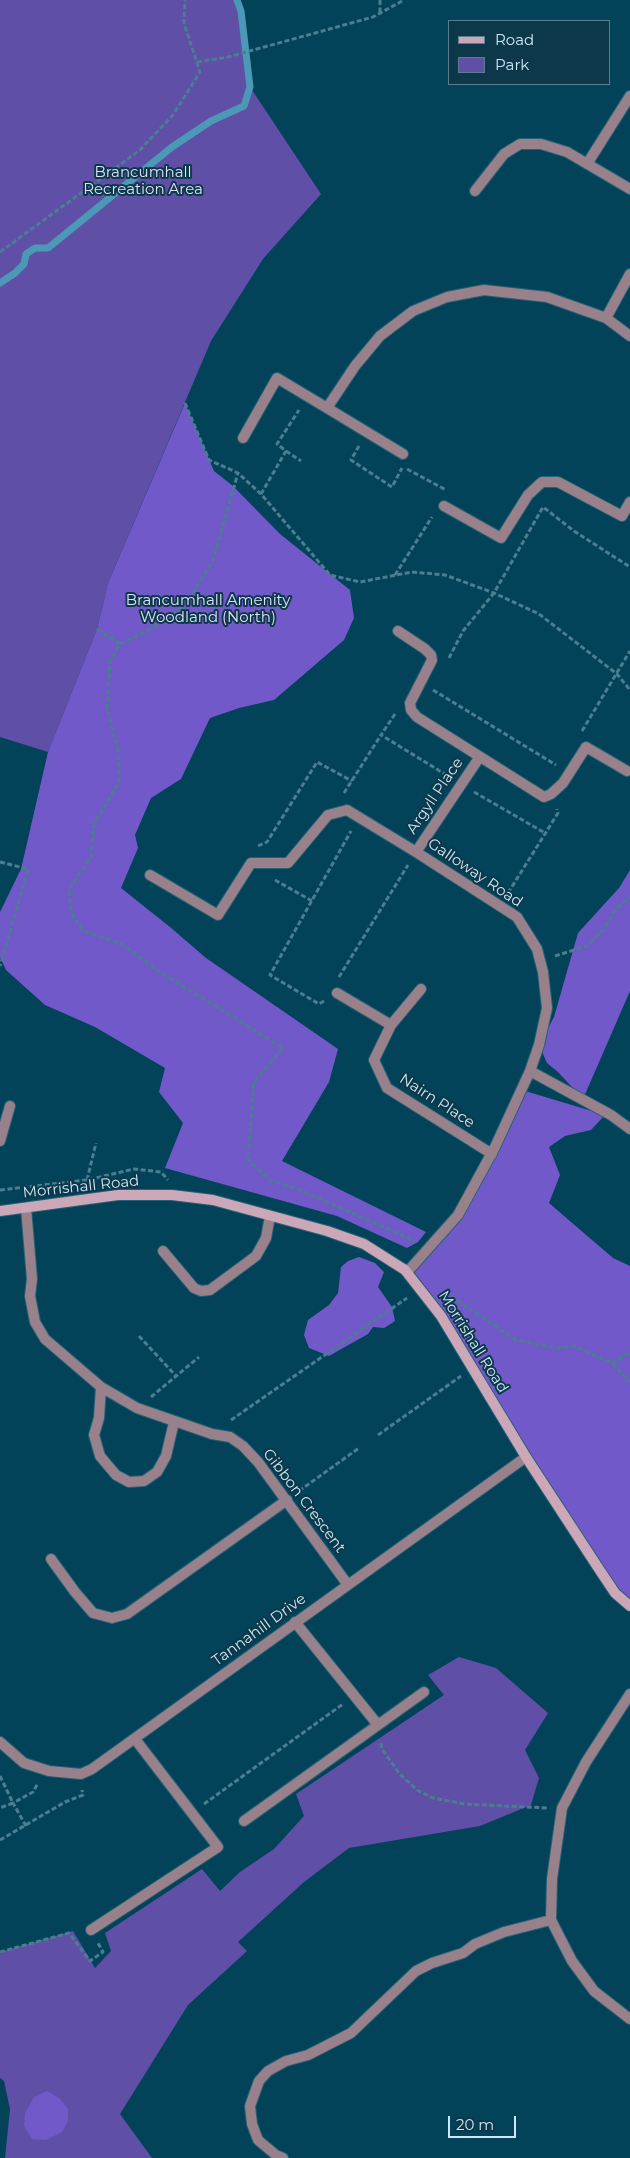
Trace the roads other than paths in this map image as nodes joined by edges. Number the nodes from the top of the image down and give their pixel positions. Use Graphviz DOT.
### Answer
graph roads {
  1 [pos="630,96"];
  2 [pos="587,164"];
  3 [pos="475,190"];
  4 [pos="630,190"];
  5 [pos="630,274"];
  6 [pos="606,318"];
  7 [pos="630,336"];
  8 [pos="327,408"];
  9 [pos="243,438"];
  10 [pos="403,454"];
  11 [pos="630,502"];
  12 [pos="442,505"];
  13 [pos="626,518"];
  14 [pos="398,631"];
  15 [pos="480,758"];
  16 [pos="628,770"];
  17 [pos="416,852"];
  18 [pos="150,875"];
  19 [pos="421,989"];
  20 [pos="337,993"];
  21 [pos="391,1025"];
  22 [pos="530,1071"];
  23 [pos="10,1106"];
  24 [pos="630,1129"];
  25 [pos="0,1141"];
  26 [pos="492,1154"];
  27 [pos="26,1208"];
  28 [pos="0,1211"];
  29 [pos="270,1216"];
  30 [pos="162,1251"];
  31 [pos="405,1270"];
  32 [pos="101,1387"];
  33 [pos="174,1422"];
  34 [pos="526,1457"];
  35 [pos="287,1500"];
  36 [pos="51,1559"];
  37 [pos="348,1585"];
  38 [pos="630,1606"];
  39 [pos="295,1622"];
  40 [pos="424,1692"];
  41 [pos="630,1694"];
  42 [pos="627,1706"];
  43 [pos="378,1725"];
  44 [pos="135,1739"];
  45 [pos="0,1742"];
  46 [pos="244,1820"];
  47 [pos="551,1920"];
  48 [pos="90,1930"];
  49 [pos="630,2019"];
  50 [pos="282,2158"];
  1 -- 2 [label="street"];
  2 -- 3 [label="street"];
  2 -- 4 [label="street"];
  5 -- 6 [label="street"];
  6 -- 7 [label="street"];
  6 -- 8 [label="street"];
  8 -- 9 [label="street"];
  8 -- 10 [label="street"];
  11 -- 13 [label="street"];
  12 -- 13 [label="street"];
  14 -- 15 [label="street, Argyll Place"];
  15 -- 16 [label="street, Argyll Place"];
  15 -- 17 [label="street, Argyll Place"];
  17 -- 18 [label="street, Galloway Road"];
  17 -- 22 [label="street, Galloway Road"];
  19 -- 21 [label="street, Nairn Place"];
  20 -- 21 [label="street"];
  21 -- 26 [label="street, Nairn Place"];
  22 -- 24 [label="street"];
  22 -- 26 [label="street, Galloway Road"];
  23 -- 25 [label="street"];
  26 -- 31 [label="street, Galloway Road"];
  27 -- 28 [label="street, Morrishall Road"];
  27 -- 29 [label="street, Morrishall Road"];
  27 -- 32 [label="street, Gibbon Crescent"];
  29 -- 30 [label="street"];
  29 -- 31 [label="street, Morrishall Road"];
  31 -- 34 [label="street, Morrishall Road"];
  32 -- 33 [label="street, Gibbon Crescent"];
  32 -- 33 [label="street"];
  33 -- 35 [label="street, Gibbon Crescent"];
  34 -- 37 [label="street, Tannahill Drive"];
  34 -- 38 [label="street, Morrishall Road"];
  35 -- 36 [label="street"];
  35 -- 37 [label="street, Gibbon Crescent"];
  37 -- 39 [label="street, Tannahill Drive"];
  39 -- 43 [label="street"];
  39 -- 44 [label="street, Tannahill Drive"];
  40 -- 43 [label="street"];
  41 -- 42 [label="street"];
  42 -- 47 [label="street"];
  43 -- 46 [label="street"];
  44 -- 45 [label="street, Tannahill Drive"];
  44 -- 48 [label="street"];
  47 -- 49 [label="street"];
  47 -- 50 [label="street"];
}
